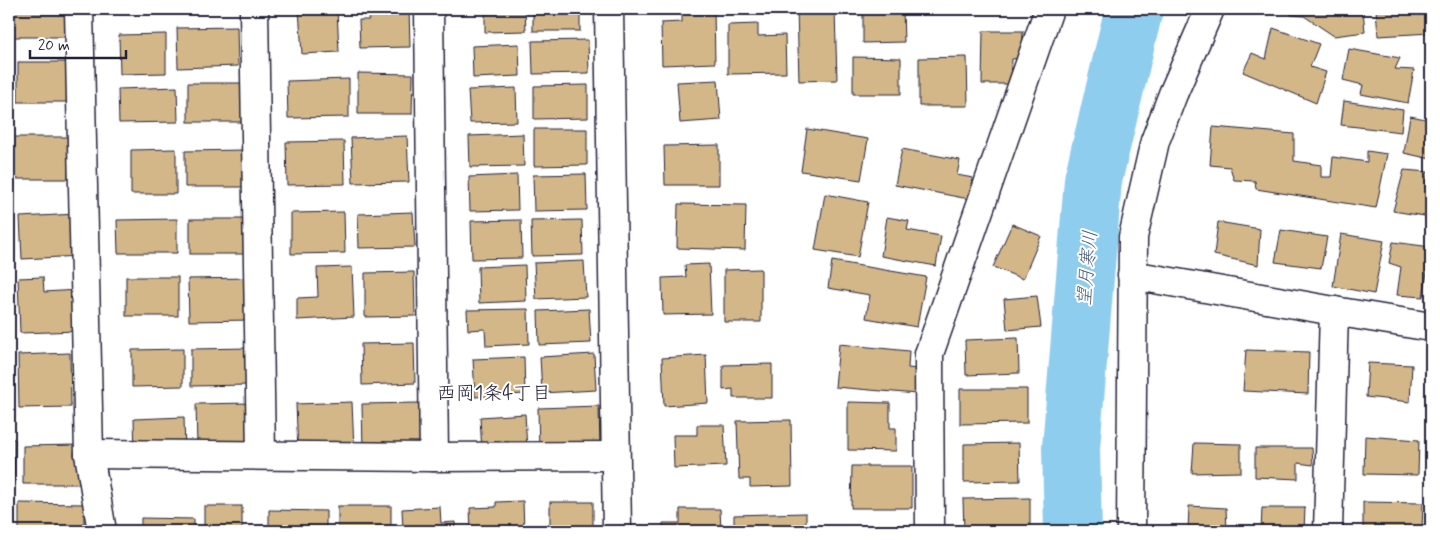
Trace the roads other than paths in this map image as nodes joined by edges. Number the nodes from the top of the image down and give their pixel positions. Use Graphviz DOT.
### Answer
graph roads {
  1 [pos="79,9"];
  2 [pos="254,9"];
  3 [pos="428,9"];
  4 [pos="609,9"];
  5 [pos="1049,9"];
  6 [pos="1210,9"];
  7 [pos="1132,276"];
  8 [pos="1334,312"];
  9 [pos="1431,327"];
  10 [pos="89,454"];
  11 [pos="261,454"];
  12 [pos="615,456"];
  13 [pos="434,457"];
  14 [pos="102,531"];
  15 [pos="617,531"];
  16 [pos="930,531"];
  17 [pos="1131,531"];
  18 [pos="1328,531"];
  1 -- 10 [label="street"];
  2 -- 11 [label="street"];
  3 -- 13 [label="street"];
  4 -- 12 [label="street"];
  5 -- 16 [label="street"];
  6 -- 7 [label="street"];
  7 -- 8 [label="street"];
  7 -- 17 [label="street"];
  8 -- 9 [label="street"];
  8 -- 18 [label="street"];
  10 -- 11 [label="street"];
  10 -- 14 [label="street"];
  11 -- 13 [label="street"];
  12 -- 13 [label="street"];
  12 -- 15 [label="street"];
}
